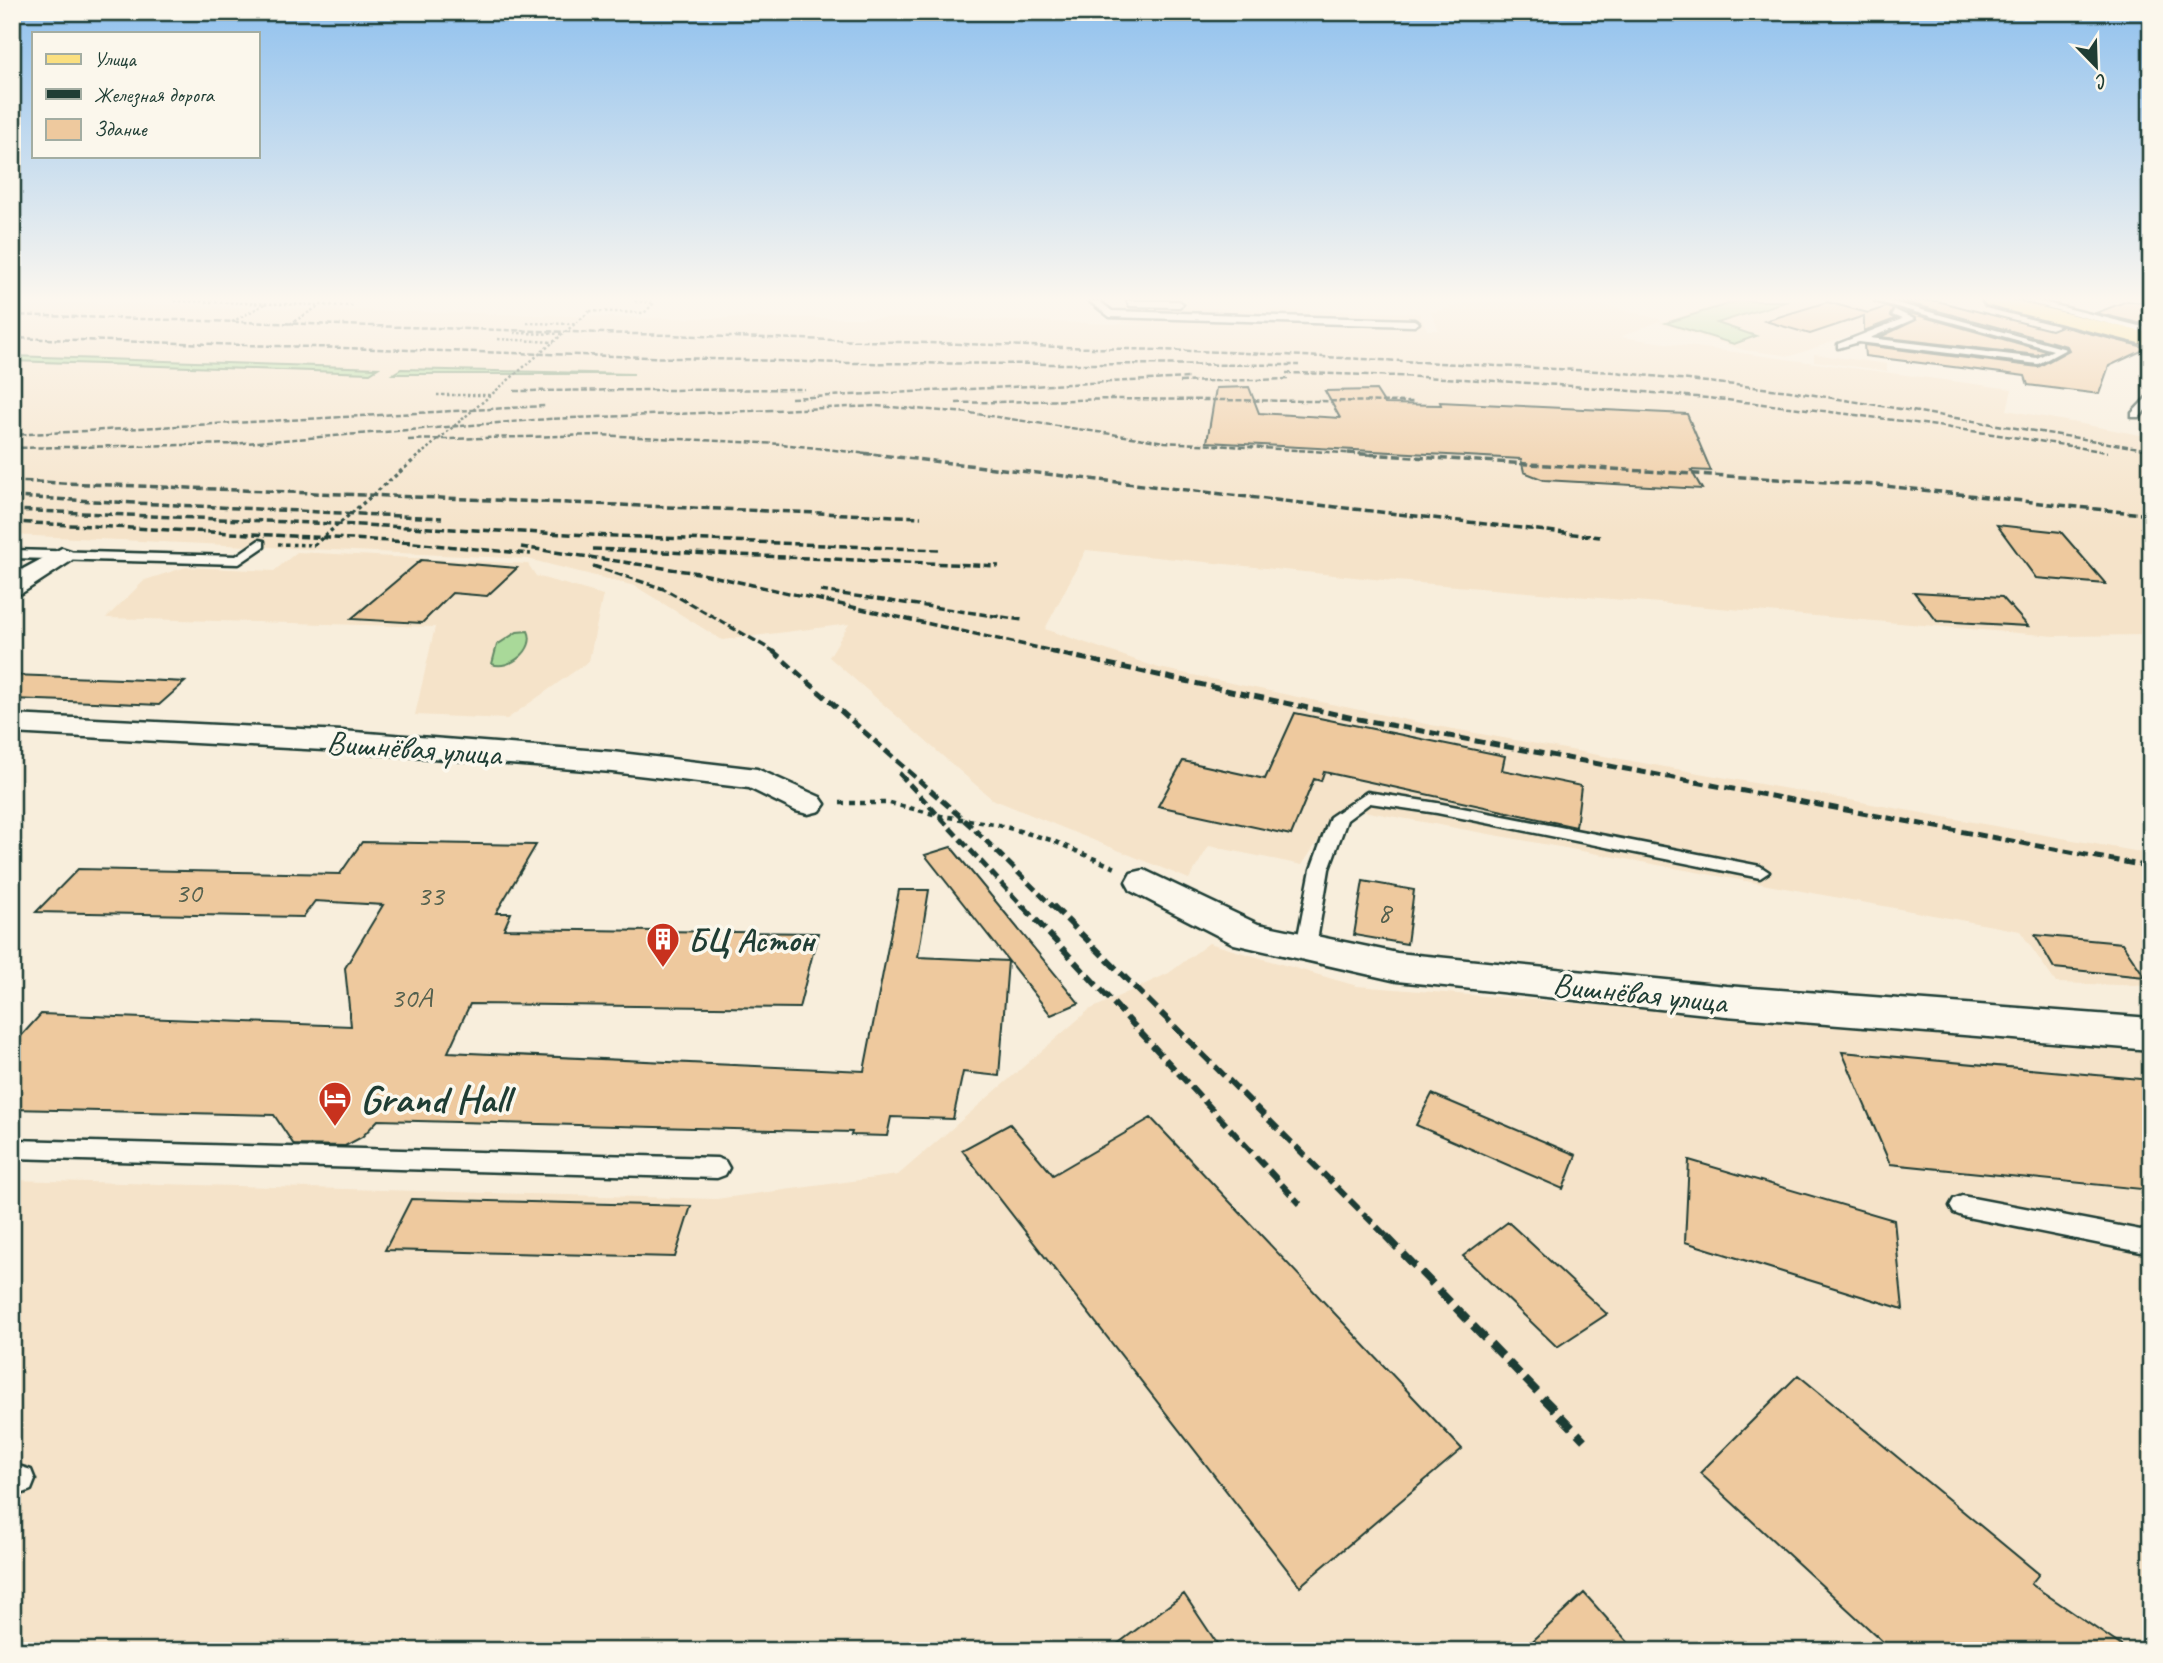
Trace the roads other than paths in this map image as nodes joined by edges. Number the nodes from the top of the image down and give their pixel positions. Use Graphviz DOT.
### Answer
graph roads {
  1 [pos="2151,396"];
  2 [pos="2136,415"];
  3 [pos="259,544"];
  4 [pos="12,554"];
  5 [pos="62,556"];
  6 [pos="12,587"];
  7 [pos="12,724"];
  8 [pos="808,804"];
  9 [pos="1760,872"];
  10 [pos="1144,882"];
  11 [pos="1306,947"];
  12 [pos="2151,1034"];
  13 [pos="12,1149"];
  14 [pos="718,1168"];
  15 [pos="1962,1206"];
  16 [pos="2151,1243"];
  1 -- 2 [label="lane"];
  3 -- 5 [label="lane"];
  4 -- 5 [label="lane"];
  5 -- 6 [label="street"];
  7 -- 8 [label="street, Вишнёвая улица"];
  9 -- 11 [label="lane"];
  10 -- 11 [label="street, Вишнёвая улица"];
  11 -- 12 [label="street, Вишнёвая улица"];
  13 -- 14 [label="lane"];
  15 -- 16 [label="lane"];
}
